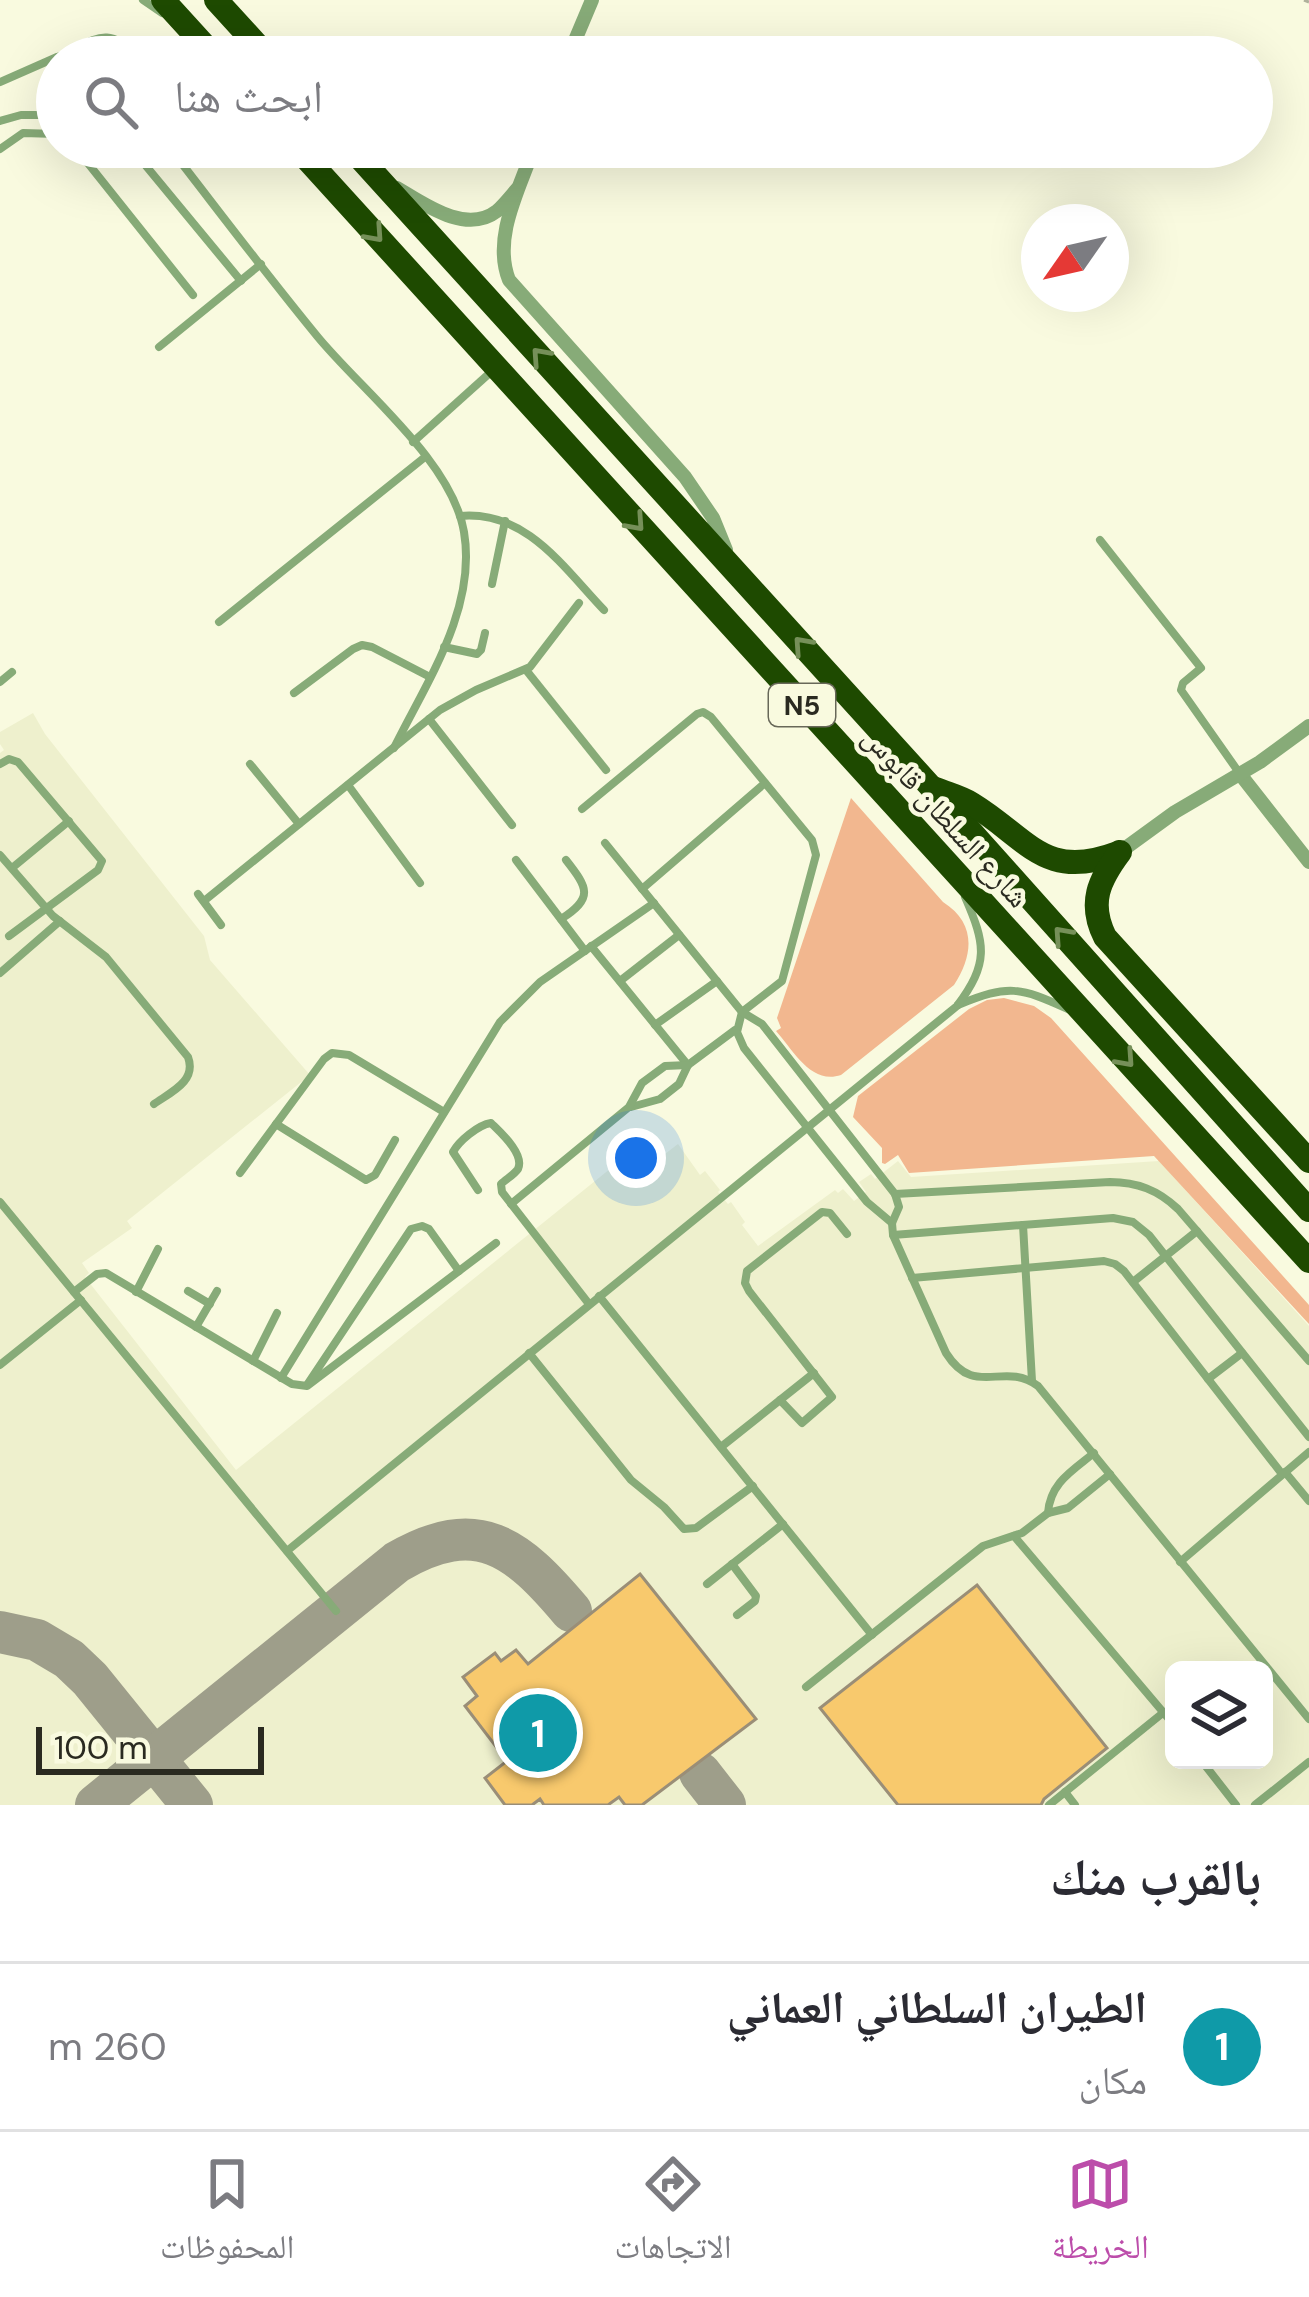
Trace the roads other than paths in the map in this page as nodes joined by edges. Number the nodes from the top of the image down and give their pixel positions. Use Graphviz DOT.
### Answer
graph roads {
  1 [pos="143,0"];
  2 [pos="163,0"];
  3 [pos="216,0"];
  4 [pos="592,0"];
  5 [pos="191,36"];
  6 [pos="196,36"];
  7 [pos="249,36"];
  8 [pos="577,36"];
  9 [pos="36,66"];
  10 [pos="0,82"];
  11 [pos="36,115"];
  12 [pos="0,121"];
  13 [pos="36,133"];
  14 [pos="0,149"];
  15 [pos="92,168"];
  16 [pos="148,168"];
  17 [pos="186,168"];
  18 [pos="315,168"];
  19 [pos="369,168"];
  20 [pos="526,168"];
  21 [pos="375,175"];
  22 [pos="520,185"];
  23 [pos="261,264"];
  24 [pos="241,281"];
  25 [pos="193,295"];
  26 [pos="158,347"];
  27 [pos="496,368"];
  28 [pos="413,442"];
  29 [pos="425,457"];
  30 [pos="460,516"];
  31 [pos="506,520"];
  32 [pos="1100,540"];
  33 [pos="734,571"];
  34 [pos="492,584"];
  35 [pos="579,603"];
  36 [pos="604,610"];
  37 [pos="219,622"];
  38 [pos="485,633"];
  39 [pos="445,647"];
  40 [pos="526,670"];
  41 [pos="12,672"];
  42 [pos="430,677"];
  43 [pos="0,682"];
  44 [pos="294,693"];
  45 [pos="428,719"];
  46 [pos="1309,726"];
  47 [pos="394,748"];
  48 [pos="0,764"];
  49 [pos="250,764"];
  50 [pos="606,770"];
  51 [pos="1240,774"];
  52 [pos="765,783"];
  53 [pos="348,785"];
  54 [pos="931,787"];
  55 [pos="582,809"];
  56 [pos="69,821"];
  57 [pos="299,824"];
  58 [pos="512,825"];
  59 [pos="604,843"];
  60 [pos="1120,852"];
  61 [pos="0,855"];
  62 [pos="516,860"];
  63 [pos="566,860"];
  64 [pos="1309,862"];
  65 [pos="950,866"];
  66 [pos="12,868"];
  67 [pos="420,883"];
  68 [pos="642,889"];
  69 [pos="654,903"];
  70 [pos="46,909"];
  71 [pos="561,920"];
  72 [pos="60,922"];
  73 [pos="221,925"];
  74 [pos="680,935"];
  75 [pos="9,936"];
  76 [pos="588,949"];
  77 [pos="0,974"];
  78 [pos="620,981"];
  79 [pos="716,981"];
  80 [pos="957,1006"];
  81 [pos="742,1012"];
  82 [pos="1090,1019"];
  83 [pos="656,1025"];
  84 [pos="737,1028"];
  85 [pos="688,1065"];
  86 [pos="154,1104"];
  87 [pos="629,1107"];
  88 [pos="829,1110"];
  89 [pos="444,1112"];
  90 [pos="276,1124"];
  91 [pos="807,1128"];
  92 [pos="395,1140"];
  93 [pos="1309,1161"];
  94 [pos="240,1173"];
  95 [pos="478,1190"];
  96 [pos="896,1195"];
  97 [pos="0,1202"];
  98 [pos="511,1204"];
  99 [pos="1309,1210"];
  100 [pos="892,1223"];
  101 [pos="1023,1225"];
  102 [pos="1197,1231"];
  103 [pos="847,1234"];
  104 [pos="893,1235"];
  105 [pos="496,1243"];
  106 [pos="158,1249"];
  107 [pos="1166,1256"];
  108 [pos="1309,1262"];
  109 [pos="1027,1268"];
  110 [pos="459,1271"];
  111 [pos="912,1278"];
  112 [pos="1132,1282"];
  113 [pos="188,1291"];
  114 [pos="218,1291"];
  115 [pos="136,1292"];
  116 [pos="77,1296"];
  117 [pos="599,1296"];
  118 [pos="210,1304"];
  119 [pos="590,1304"];
  120 [pos="277,1313"];
  121 [pos="196,1327"];
  122 [pos="529,1353"];
  123 [pos="1242,1353"];
  124 [pos="253,1361"];
  125 [pos="1309,1361"];
  126 [pos="0,1365"];
  127 [pos="814,1373"];
  128 [pos="281,1378"];
  129 [pos="1208,1379"];
  130 [pos="1032,1381"];
  131 [pos="307,1386"];
  132 [pos="781,1400"];
  133 [pos="1309,1437"];
  134 [pos="721,1447"];
  135 [pos="1309,1452"];
  136 [pos="1094,1454"];
  137 [pos="1284,1473"];
  138 [pos="1110,1474"];
  139 [pos="752,1486"];
  140 [pos="1309,1502"];
  141 [pos="1048,1513"];
  142 [pos="783,1524"];
  143 [pos="1014,1536"];
  144 [pos="287,1551"];
  145 [pos="1180,1562"];
  146 [pos="732,1564"];
  147 [pos="707,1584"];
  148 [pos="337,1611"];
  149 [pos="736,1615"];
  150 [pos="872,1635"];
  151 [pos="806,1687"];
  152 [pos="1163,1712"];
  153 [pos="1165,1714"];
  154 [pos="1309,1719"];
  155 [pos="1309,1762"];
  156 [pos="1208,1769"];
  157 [pos="1065,1792"];
  158 [pos="1048,1805"];
  159 [pos="1075,1805"];
  160 [pos="1236,1805"];
  161 [pos="1255,1805"];
  1 -- 5 [label="lane"];
  2 -- 6 [label="highway"];
  3 -- 7 [label="highway"];
  4 -- 8 [label="street"];
  9 -- 10 [label="lane"];
  11 -- 12 [label="lane"];
  13 -- 14 [label="lane"];
  15 -- 25 [label="lane"];
  16 -- 24 [label="lane"];
  17 -- 23 [label="lane"];
  18 -- 27 [label="highway, شارع السلطان قابوس / N5, one-way"];
  19 -- 21 [label="highway, شارع السلطان قابوس / N5"];
  20 -- 22 [label="street"];
  21 -- 22 [label="street"];
  33 -- 21 [label="highway, شارع السلطان قابوس / N5, one-way"];
  22 -- 33 [label="street"];
  23 -- 24 [label="lane"];
  23 -- 28 [label="lane"];
  24 -- 26 [label="lane"];
  27 -- 28 [label="lane"];
  27 -- 65 [label="highway, شارع السلطان قابوس / N5, one-way"];
  28 -- 29 [label="lane"];
  29 -- 30 [label="lane"];
  29 -- 37 [label="lane"];
  30 -- 31 [label="lane"];
  30 -- 39 [label="lane"];
  31 -- 34 [label="lane"];
  31 -- 36 [label="lane"];
  32 -- 51 [label="lane"];
  54 -- 33 [label="highway, شارع السلطان قابوس / N5, one-way"];
  35 -- 40 [label="lane"];
  38 -- 39 [label="lane"];
  39 -- 42 [label="lane"];
  40 -- 45 [label="lane"];
  40 -- 50 [label="lane"];
  41 -- 43 [label="lane"];
  42 -- 44 [label="lane"];
  42 -- 47 [label="lane"];
  45 -- 47 [label="lane"];
  45 -- 58 [label="lane"];
  46 -- 51 [label="street"];
  47 -- 53 [label="lane"];
  48 -- 56 [label="lane"];
  49 -- 57 [label="lane"];
  51 -- 60 [label="street"];
  51 -- 64 [label="street"];
  52 -- 55 [label="lane"];
  52 -- 68 [label="lane"];
  52 -- 81 [label="lane"];
  53 -- 57 [label="lane"];
  53 -- 67 [label="lane"];
  54 -- 60 [label="highway"];
  99 -- 54 [label="highway, شارع السلطان قابوس / N5, one-way"];
  56 -- 66 [label="lane"];
  56 -- 70 [label="lane"];
  57 -- 73 [label="lane"];
  59 -- 68 [label="lane"];
  60 -- 93 [label="highway"];
  61 -- 66 [label="lane"];
  62 -- 71 [label="lane"];
  63 -- 71 [label="lane"];
  65 -- 80 [label="lane"];
  65 -- 82 [label="highway, شارع السلطان قابوس / N5"];
  66 -- 70 [label="lane"];
  68 -- 69 [label="lane"];
  69 -- 74 [label="lane"];
  69 -- 76 [label="lane"];
  70 -- 72 [label="lane"];
  70 -- 75 [label="lane"];
  71 -- 76 [label="lane"];
  72 -- 77 [label="lane"];
  72 -- 86 [label="lane"];
  74 -- 78 [label="lane"];
  74 -- 79 [label="lane"];
  76 -- 78 [label="lane"];
  76 -- 89 [label="lane"];
  78 -- 83 [label="lane"];
  79 -- 81 [label="lane"];
  79 -- 83 [label="lane"];
  80 -- 82 [label="lane"];
  80 -- 88 [label="lane"];
  81 -- 84 [label="lane"];
  81 -- 88 [label="lane"];
  82 -- 108 [label="highway, شارع السلطان قابوس / N5, one-way"];
  83 -- 85 [label="lane"];
  84 -- 85 [label="lane"];
  84 -- 91 [label="lane"];
  85 -- 87 [label="lane"];
  85 -- 87 [label="lane"];
  87 -- 98 [label="lane"];
  88 -- 91 [label="lane"];
  88 -- 96 [label="lane"];
  89 -- 90 [label="lane"];
  89 -- 128 [label="lane"];
  90 -- 92 [label="lane"];
  90 -- 94 [label="lane"];
  91 -- 100 [label="lane"];
  91 -- 117 [label="lane"];
  95 -- 98 [label="lane"];
  96 -- 100 [label="lane"];
  96 -- 102 [label="lane"];
  97 -- 116 [label="lane"];
  98 -- 119 [label="lane"];
  100 -- 104 [label="lane"];
  101 -- 104 [label="lane"];
  101 -- 107 [label="lane"];
  101 -- 109 [label="lane"];
  102 -- 107 [label="lane"];
  102 -- 125 [label="lane"];
  103 -- 127 [label="lane"];
  104 -- 111 [label="lane"];
  105 -- 110 [label="lane"];
  106 -- 115 [label="lane"];
  107 -- 112 [label="lane"];
  107 -- 123 [label="lane"];
  109 -- 111 [label="lane"];
  109 -- 112 [label="lane"];
  109 -- 130 [label="lane"];
  110 -- 131 [label="lane"];
  110 -- 131 [label="lane"];
  111 -- 130 [label="lane"];
  112 -- 129 [label="lane"];
  113 -- 118 [label="lane"];
  114 -- 118 [label="lane"];
  115 -- 116 [label="lane"];
  115 -- 121 [label="lane"];
  116 -- 126 [label="lane"];
  116 -- 144 [label="lane"];
  117 -- 119 [label="lane"];
  117 -- 134 [label="lane"];
  118 -- 121 [label="lane"];
  119 -- 122 [label="lane"];
  120 -- 124 [label="lane"];
  121 -- 124 [label="lane"];
  122 -- 139 [label="lane"];
  122 -- 144 [label="lane"];
  123 -- 129 [label="lane"];
  123 -- 133 [label="lane"];
  124 -- 128 [label="lane"];
  127 -- 132 [label="lane"];
  127 -- 132 [label="lane"];
  128 -- 131 [label="lane"];
  129 -- 137 [label="lane"];
  130 -- 136 [label="lane"];
  132 -- 134 [label="lane"];
  134 -- 139 [label="lane"];
  135 -- 137 [label="lane"];
  136 -- 138 [label="lane"];
  136 -- 141 [label="lane"];
  137 -- 140 [label="lane"];
  137 -- 145 [label="lane"];
  138 -- 141 [label="lane"];
  138 -- 145 [label="lane"];
  139 -- 142 [label="lane"];
  141 -- 143 [label="lane"];
  142 -- 146 [label="lane"];
  142 -- 150 [label="lane"];
  143 -- 150 [label="lane"];
  143 -- 152 [label="lane"];
  144 -- 148 [label="lane"];
  145 -- 154 [label="lane"];
  146 -- 147 [label="lane"];
  146 -- 149 [label="lane"];
  150 -- 151 [label="lane"];
  152 -- 153 [label="lane"];
  152 -- 157 [label="lane"];
  155 -- 161 [label="lane"];
  156 -- 160 [label="lane"];
  157 -- 158 [label="lane"];
  157 -- 159 [label="lane"];
}
